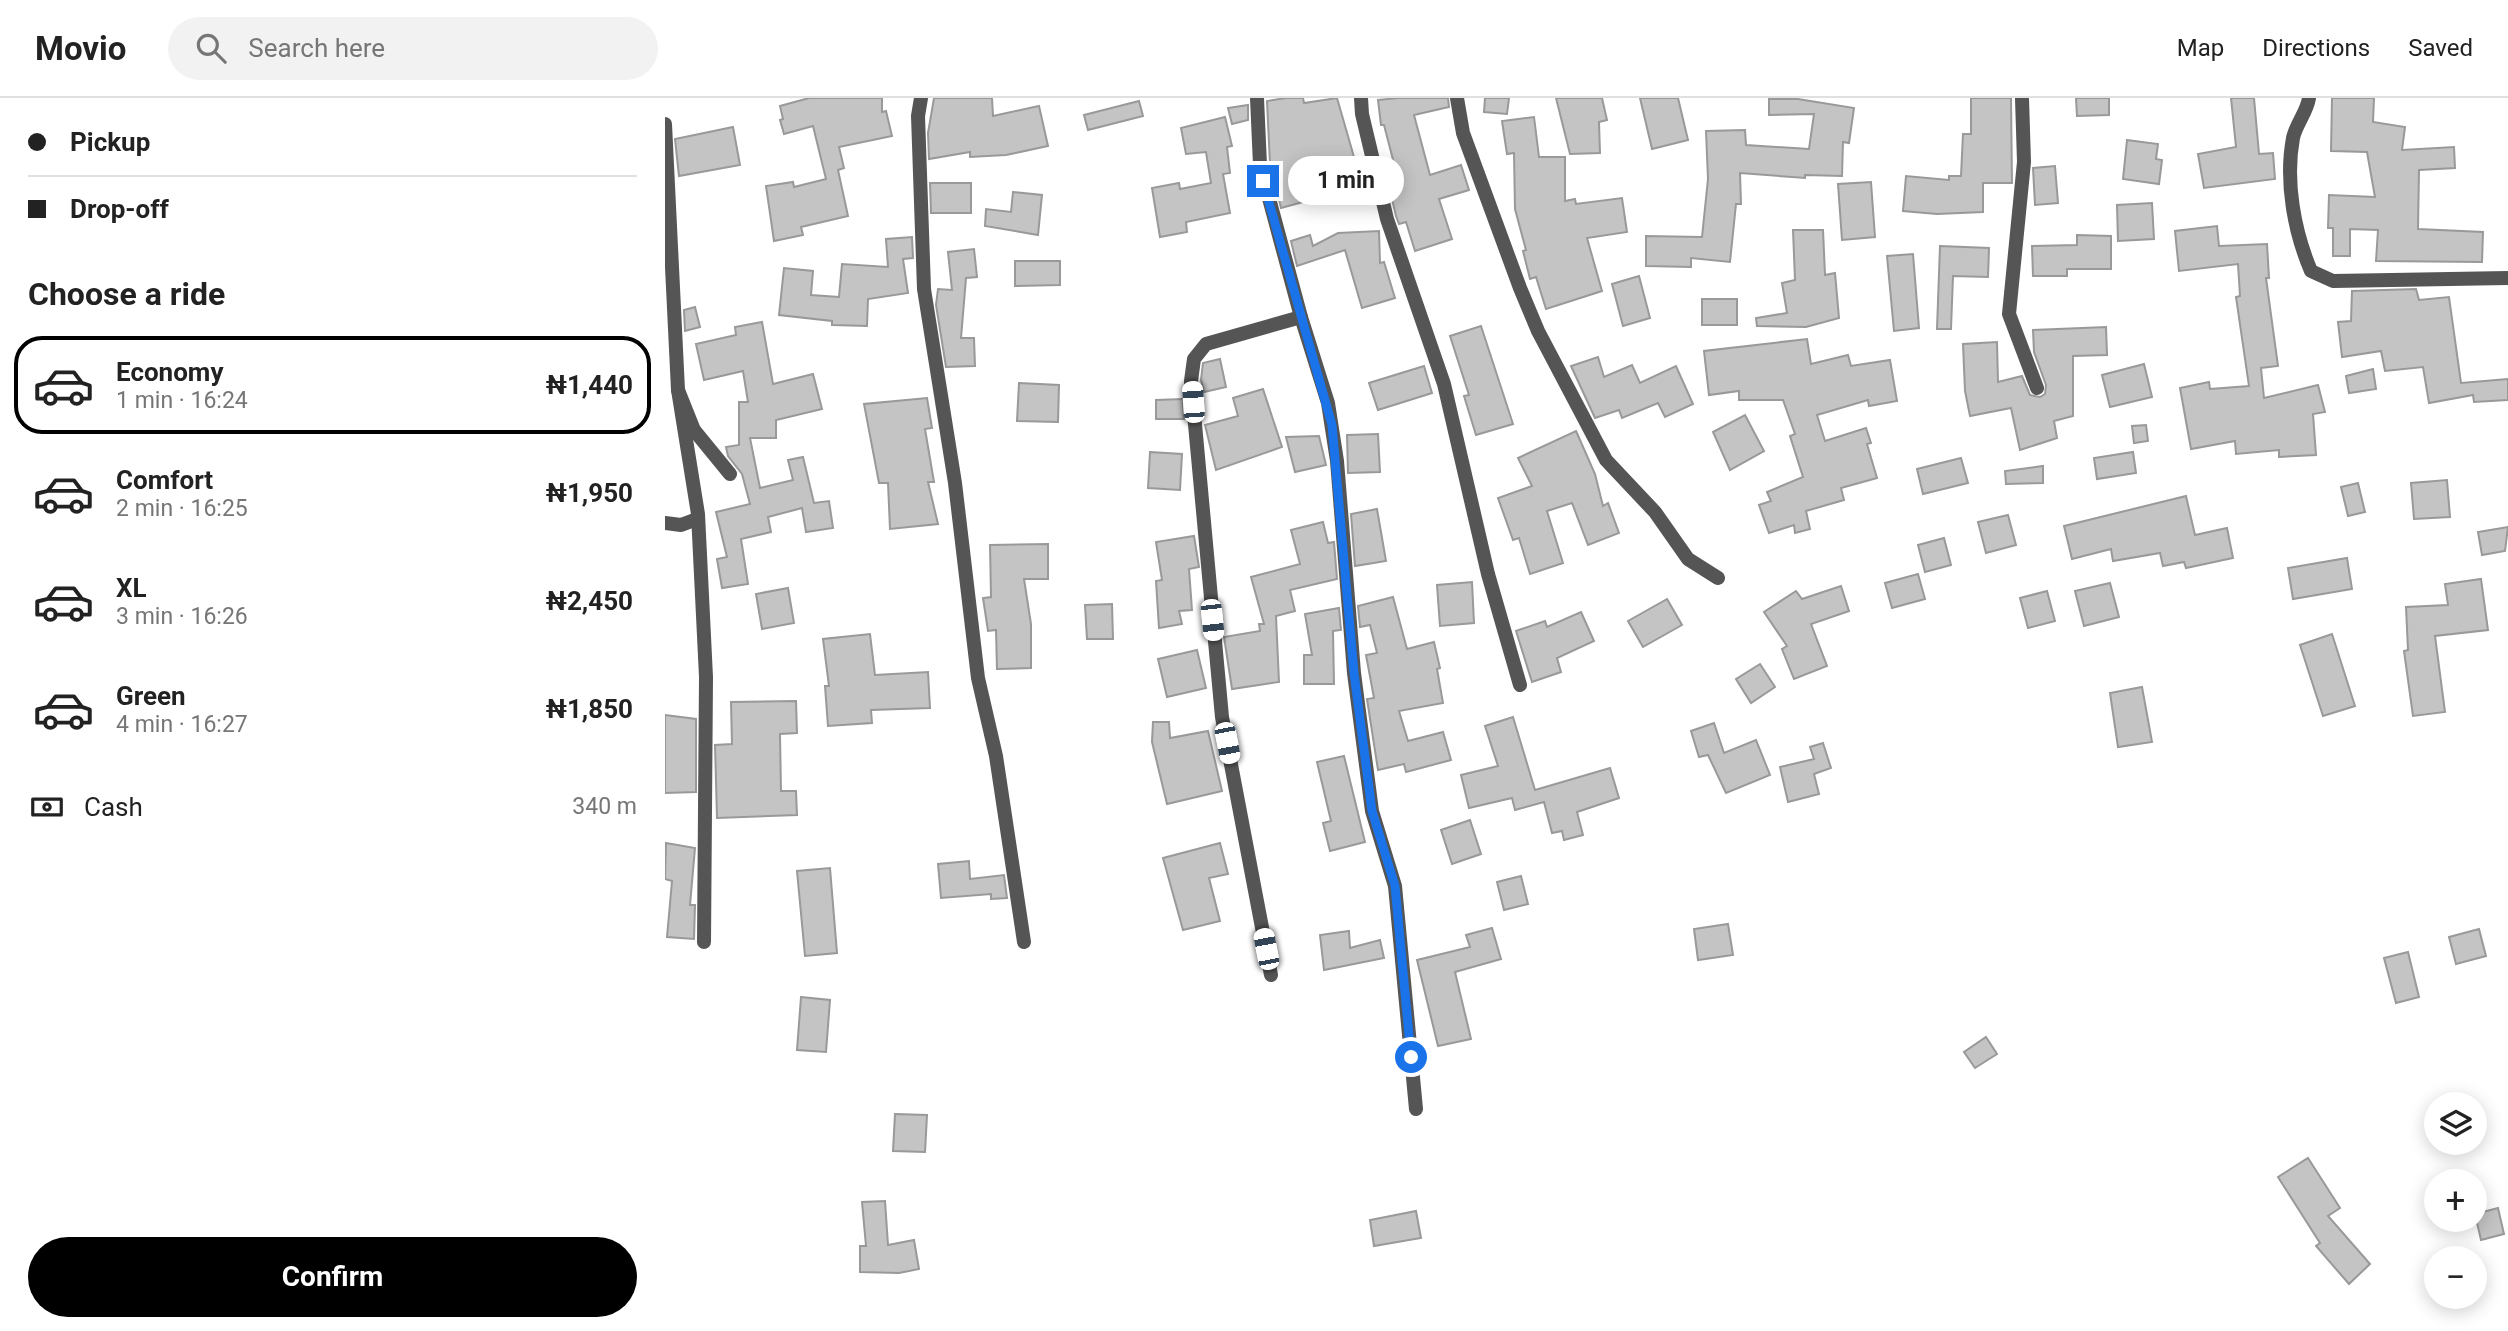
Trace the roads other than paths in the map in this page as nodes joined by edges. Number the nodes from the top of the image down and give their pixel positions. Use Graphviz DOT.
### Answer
graph roads {
  1 [pos="921,98"];
  2 [pos="1257,98"];
  3 [pos="1361,98"];
  4 [pos="1457,98"];
  5 [pos="2022,98"];
  6 [pos="2309,98"];
  7 [pos="665,124"];
  8 [pos="2508,278"];
  9 [pos="1301,317"];
  10 [pos="2037,388"];
  11 [pos="678,390"];
  12 [pos="730,474"];
  13 [pos="697,519"];
  14 [pos="665,523"];
  15 [pos="1718,578"];
  16 [pos="1520,685"];
  17 [pos="704,942"];
  18 [pos="1024,942"];
  19 [pos="1271,975"];
  20 [pos="1416,1109"];
  1 -- 18 [label="street"];
  2 -- 9 [label="street"];
  3 -- 16 [label="street"];
  4 -- 15 [label="street"];
  5 -- 10 [label="street"];
  6 -- 8 [label="street"];
  7 -- 11 [label="street"];
  9 -- 19 [label="street"];
  9 -- 20 [label="street"];
  11 -- 12 [label="street"];
  11 -- 13 [label="street"];
  13 -- 14 [label="street"];
  13 -- 17 [label="street"];
}
